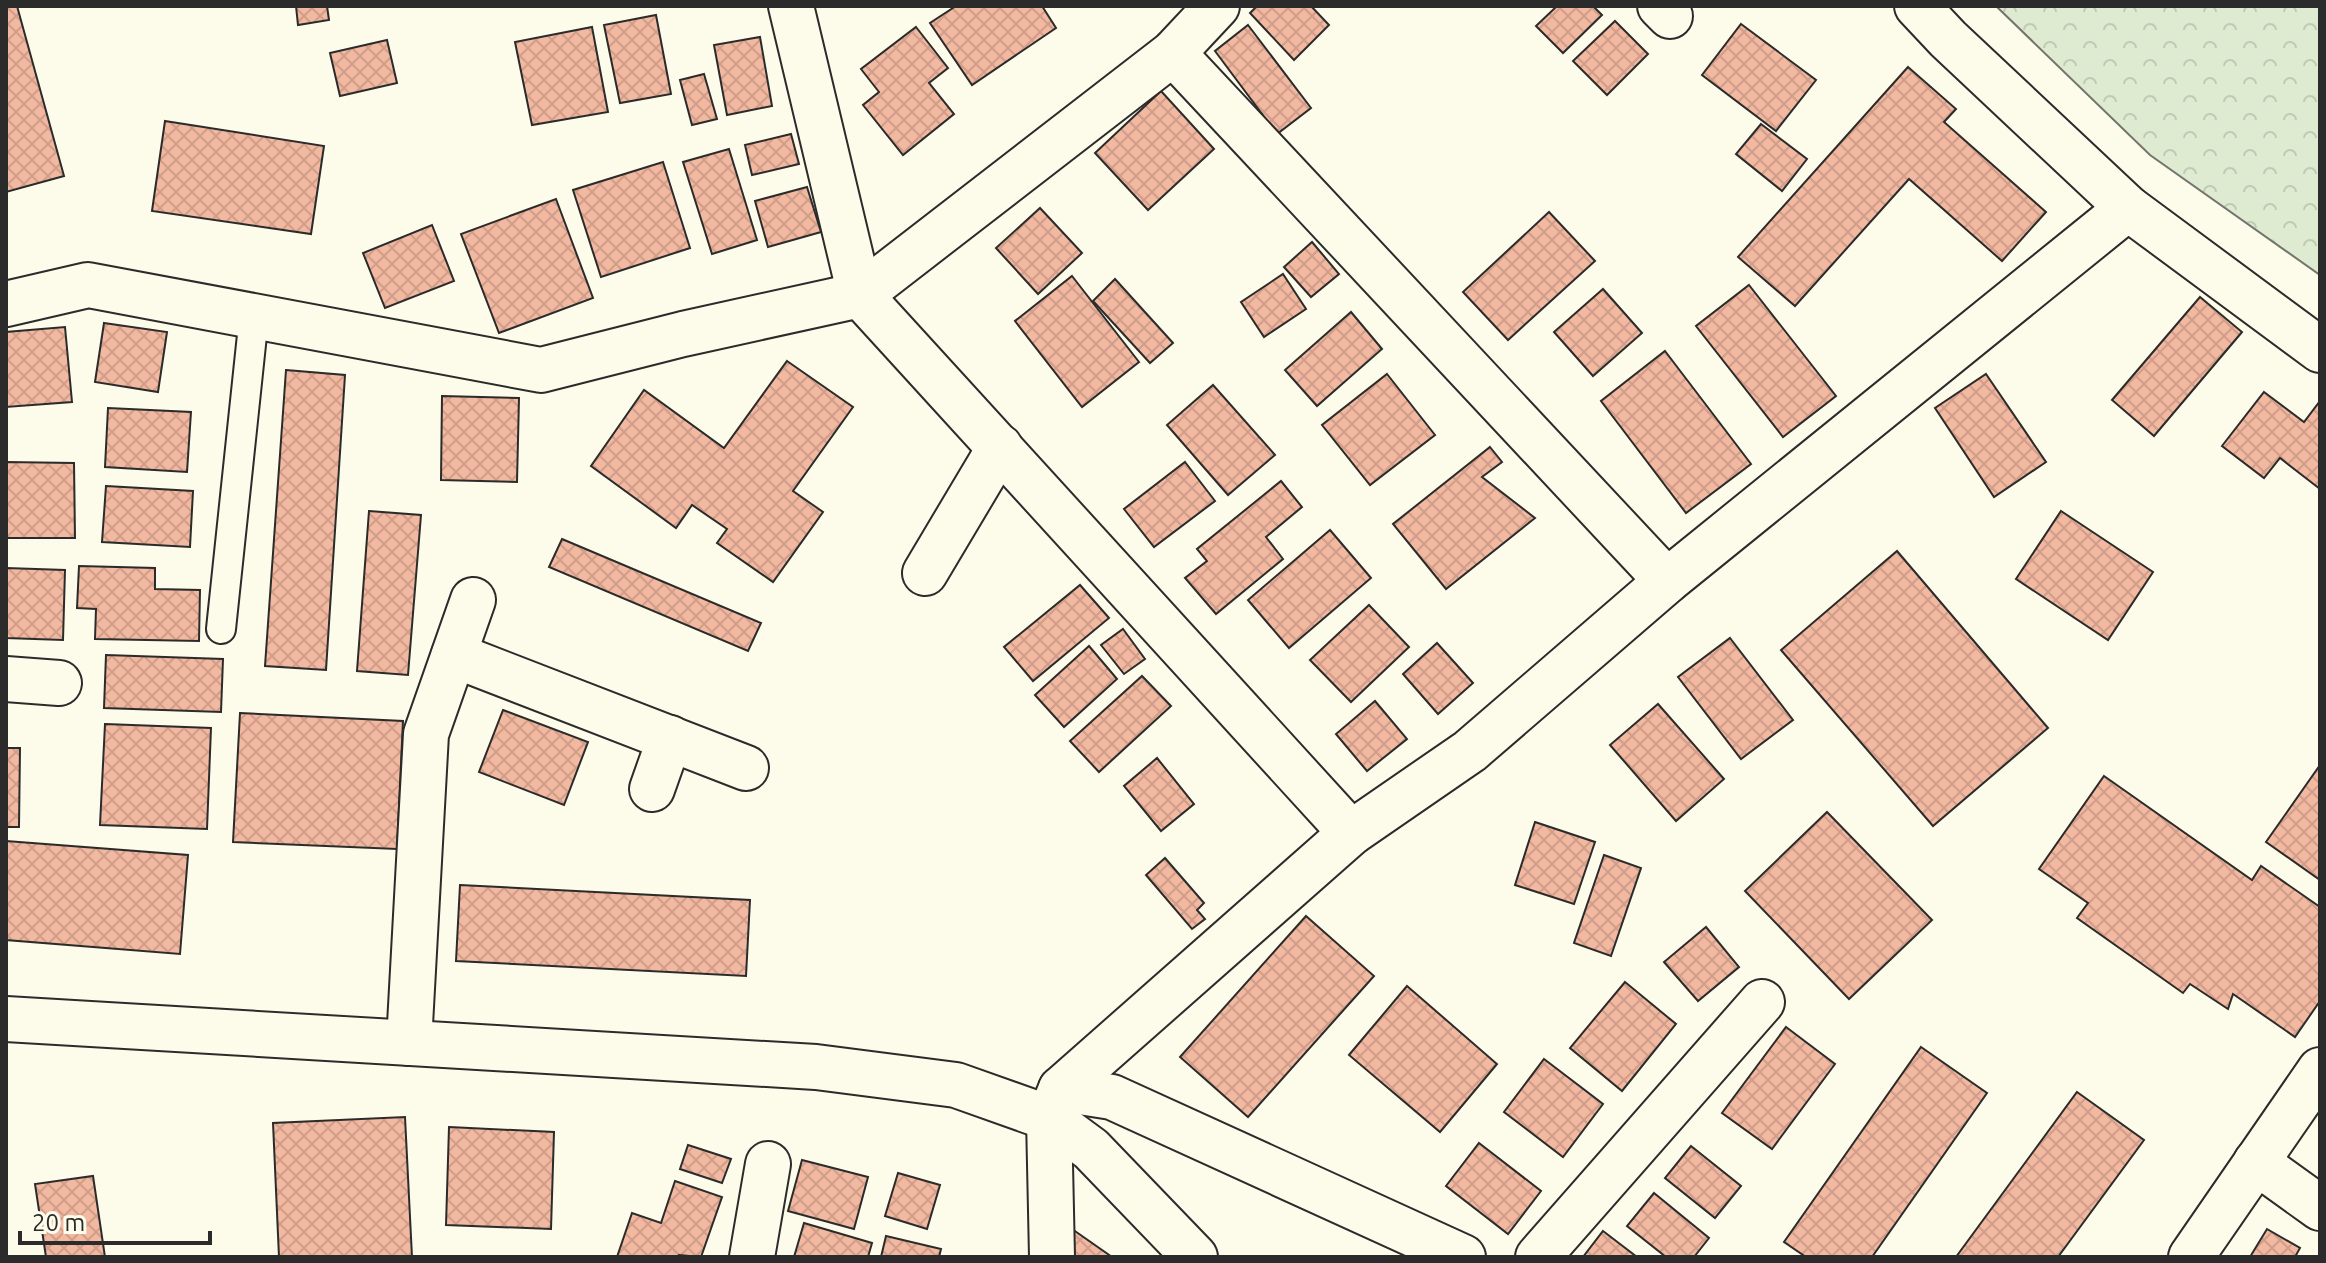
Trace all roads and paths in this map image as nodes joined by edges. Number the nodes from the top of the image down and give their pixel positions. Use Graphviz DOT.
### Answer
graph roads {
  1 [pos="791,6"];
  2 [pos="1217,6"];
  3 [pos="1917,6"];
  4 [pos="1173,53"];
  5 [pos="2128,208"];
  6 [pos="860,295"];
  7 [pos="6,304"];
  8 [pos="254,316"];
  9 [pos="2320,350"];
  10 [pos="1000,447"];
  11 [pos="925,573"];
  12 [pos="1667,581"];
  13 [pos="473,600"];
  14 [pos="221,629"];
  15 [pos="454,655"];
  16 [pos="6,679"];
  17 [pos="59,683"];
  18 [pos="670,738"];
  19 [pos="746,768"];
  20 [pos="652,789"];
  21 [pos="1351,833"];
  22 [pos="1762,1002"];
  23 [pos="6,1019"];
  24 [pos="409,1043"];
  25 [pos="2320,1070"];
  26 [pos="1055,1104"];
  27 [pos="2256,1162"];
  28 [pos="768,1164"];
  29 [pos="2320,1208"];
  30 [pos="752,1257"];
  31 [pos="1052,1257"];
  32 [pos="1195,1257"];
  33 [pos="1463,1257"];
  34 [pos="1538,1257"];
  35 [pos="2191,1257"];
  1 -- 6 [label="street"];
  2 -- 4 [label="street"];
  3 -- 5 [label="street"];
  4 -- 6 [label="street"];
  4 -- 12 [label="street"];
  5 -- 9 [label="street"];
  5 -- 12 [label="street"];
  6 -- 8 [label="street"];
  6 -- 10 [label="street"];
  7 -- 8 [label="street"];
  8 -- 14 [label="lane"];
  10 -- 11 [label="street"];
  10 -- 21 [label="street"];
  12 -- 21 [label="street"];
  13 -- 15 [label="street"];
  15 -- 18 [label="street"];
  15 -- 24 [label="street"];
  16 -- 17 [label="street"];
  18 -- 19 [label="street"];
  18 -- 20 [label="street"];
  21 -- 26 [label="street"];
  22 -- 34 [label="street"];
  23 -- 24 [label="street"];
  24 -- 26 [label="street"];
  25 -- 27 [label="street"];
  26 -- 31 [label="street"];
  26 -- 32 [label="street"];
  26 -- 33 [label="street"];
  27 -- 29 [label="street"];
  27 -- 35 [label="street"];
  28 -- 30 [label="street"];
}
